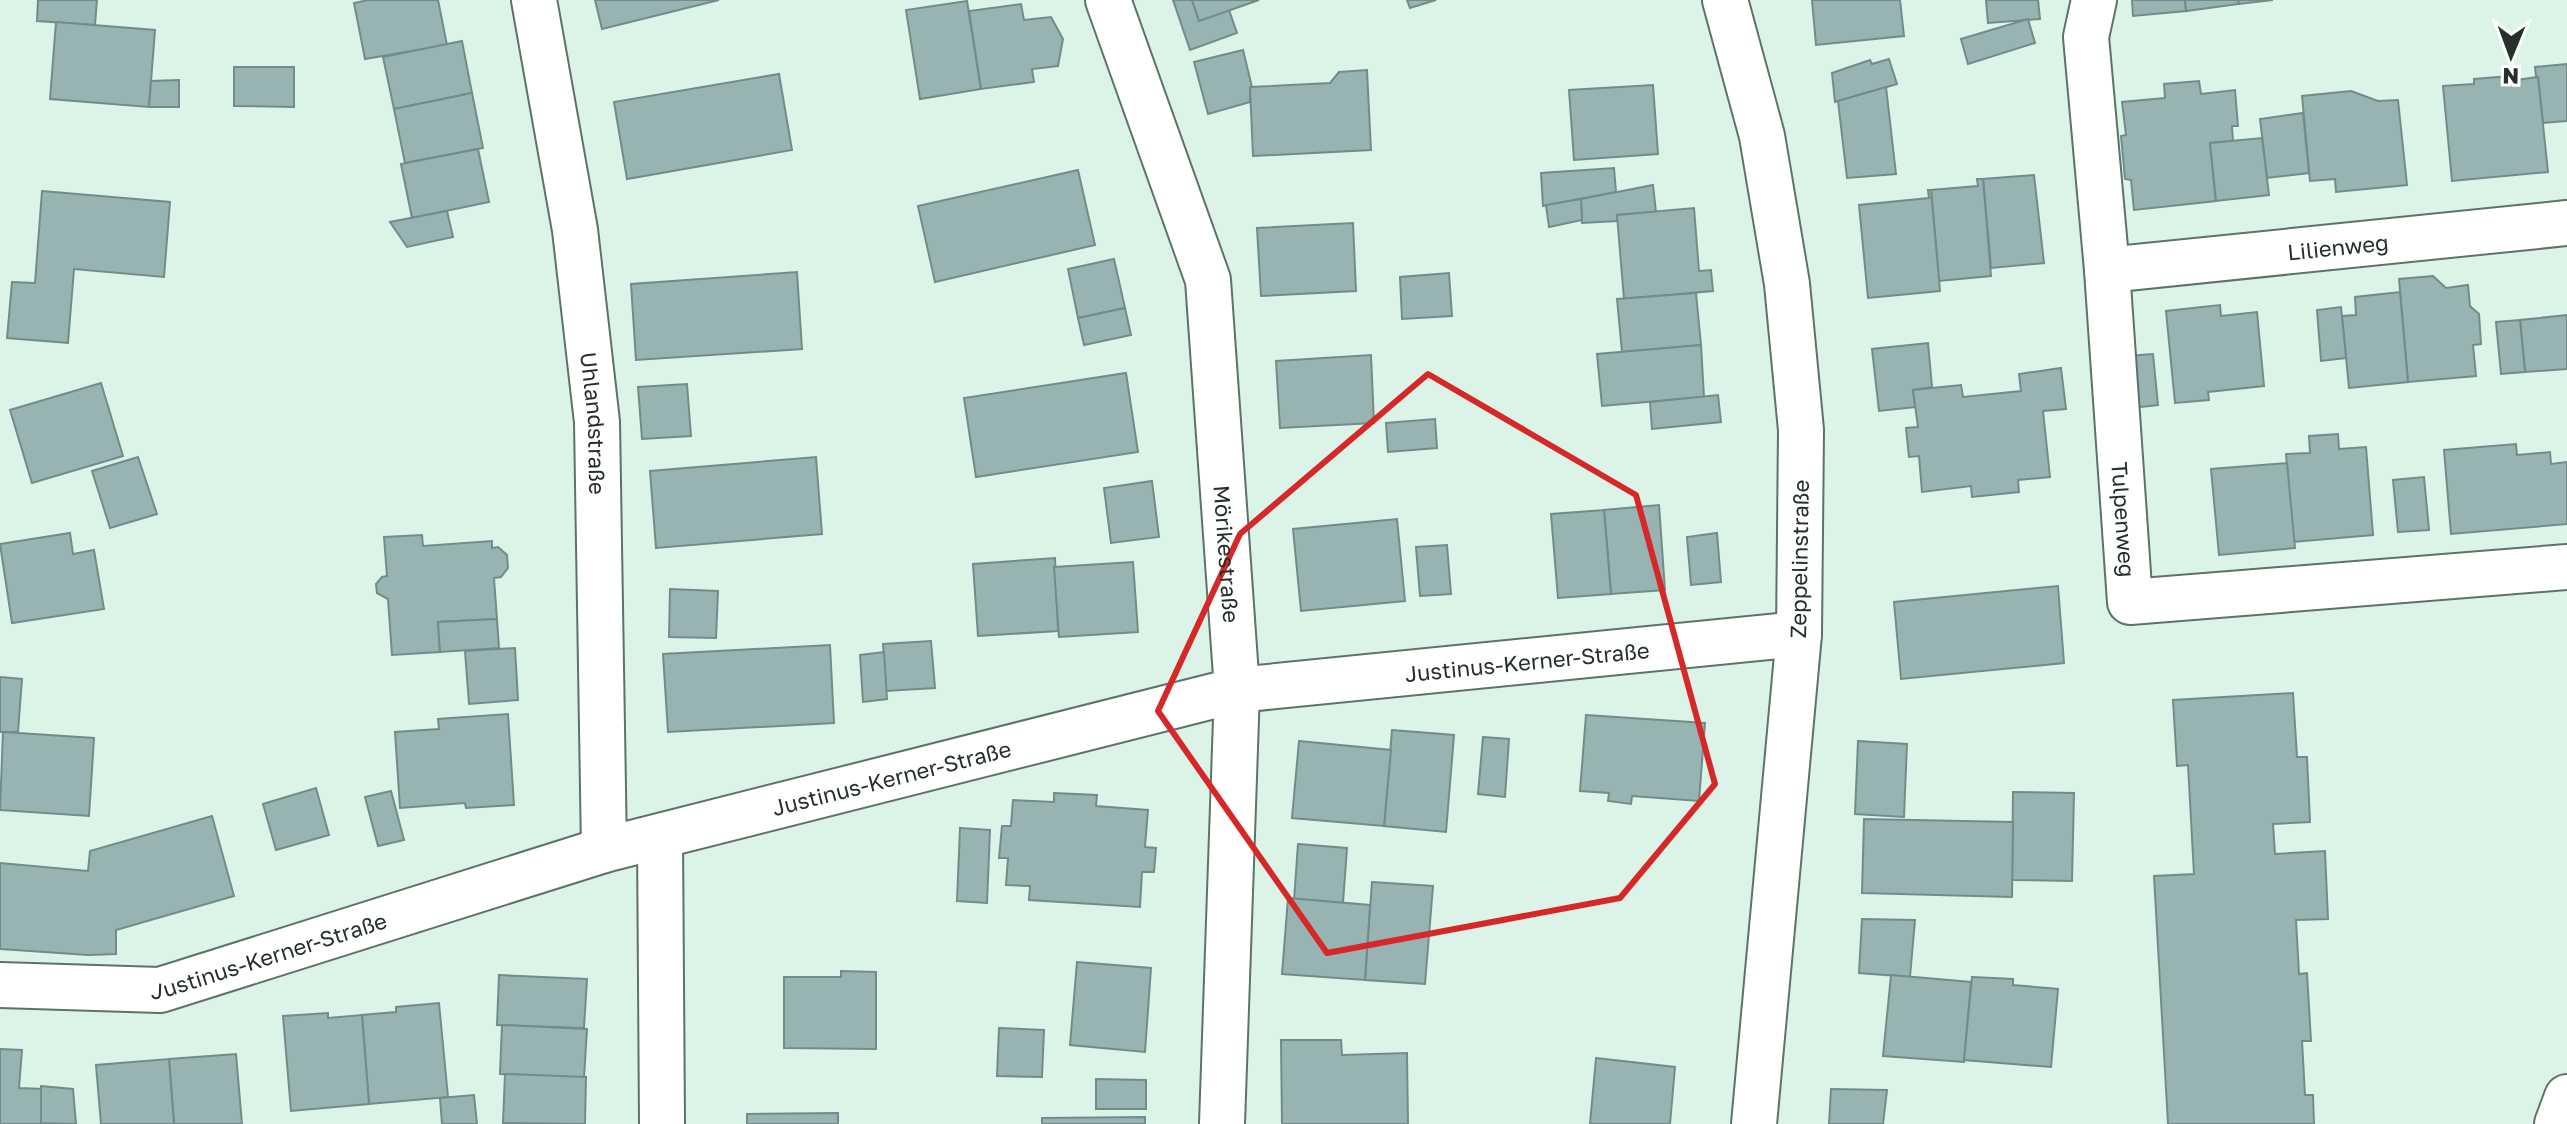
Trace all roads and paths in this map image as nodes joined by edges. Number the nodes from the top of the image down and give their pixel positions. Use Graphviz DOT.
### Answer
graph roads {
  1 [pos="534,0"];
  2 [pos="1108,0"];
  3 [pos="1725,0"];
  4 [pos="2094,0"];
  5 [pos="2567,223"];
  6 [pos="2107,270"];
  7 [pos="2567,567"];
  8 [pos="1799,634"];
  9 [pos="1237,690"];
  10 [pos="660,838"];
  11 [pos="604,850"];
  12 [pos="0,985"];
  13 [pos="2567,1097"];
  14 [pos="662,1124"];
  15 [pos="1222,1124"];
  16 [pos="1754,1124"];
  17 [pos="2557,1124"];
  1 -- 11 [label="street, Uhlandstraße"];
  2 -- 9 [label="street, Mörikestraße"];
  3 -- 8 [label="street, Zeppelinstraße"];
  4 -- 6 [label="street, Tulpenweg"];
  5 -- 6 [label="street, Lilienweg"];
  6 -- 7 [label="street, Tulpenweg"];
  8 -- 9 [label="street, Justinus-Kerner-Straße"];
  8 -- 16 [label="street, Zeppelinstraße"];
  9 -- 10 [label="street, Justinus-Kerner-Straße"];
  9 -- 15 [label="street, Mörikestraße"];
  10 -- 11 [label="street, Justinus-Kerner-Straße"];
  10 -- 14 [label="street"];
  11 -- 12 [label="street, Justinus-Kerner-Straße"];
  13 -- 17 [label="street"];
}
